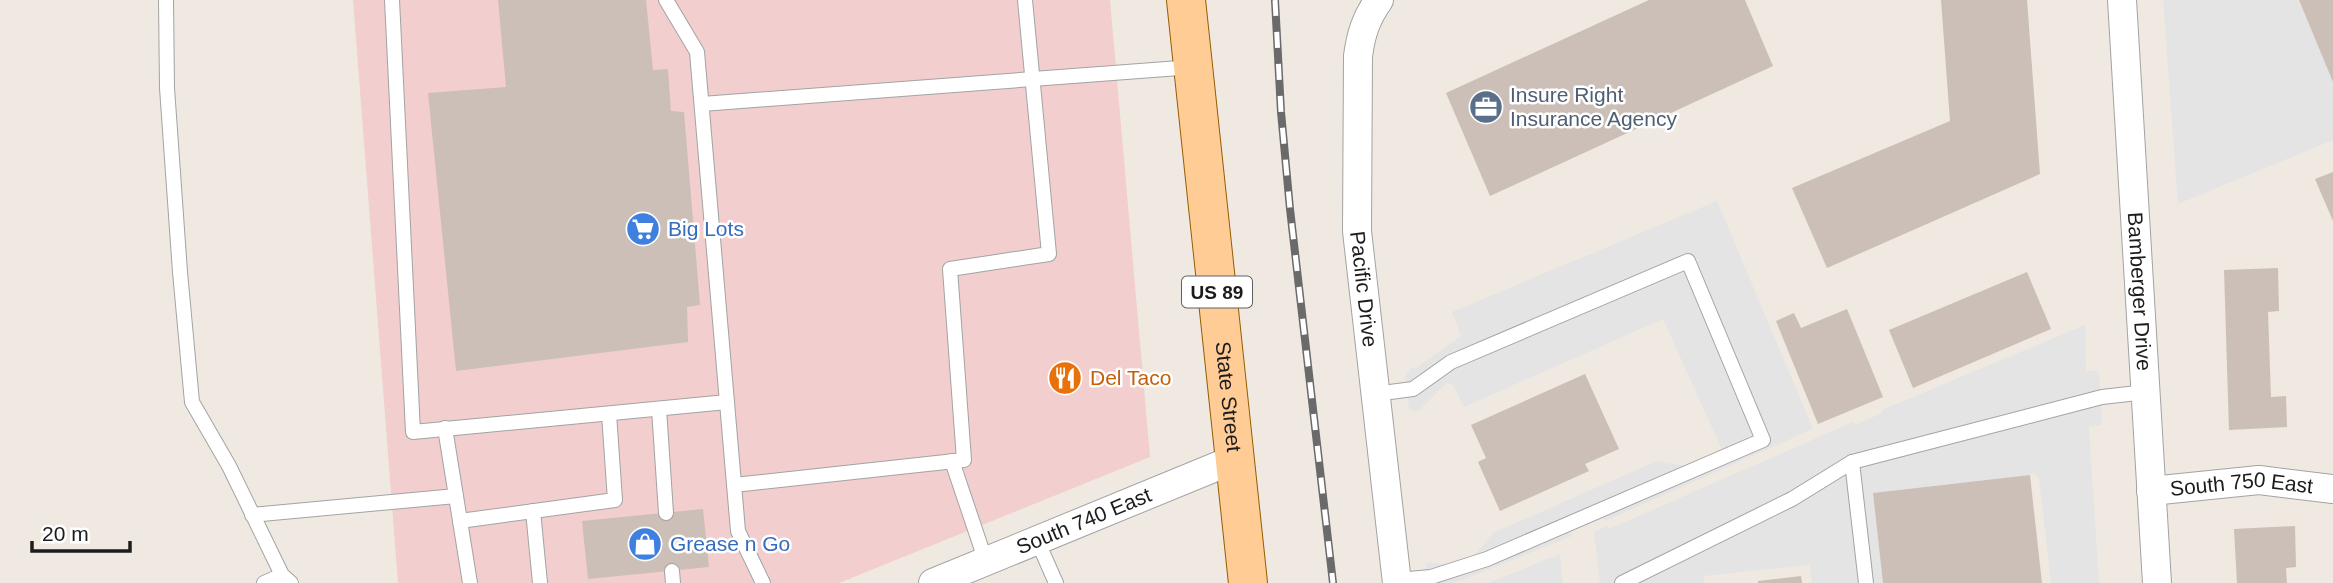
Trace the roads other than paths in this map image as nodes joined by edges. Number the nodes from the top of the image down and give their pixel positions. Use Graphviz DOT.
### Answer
graph roads {
  1 [pos="166,0"];
  2 [pos="392,0"];
  3 [pos="666,0"];
  4 [pos="1025,0"];
  5 [pos="1186,0"];
  6 [pos="1379,0"];
  7 [pos="2122,0"];
  8 [pos="1193,67"];
  9 [pos="1032,79"];
  10 [pos="702,104"];
  11 [pos="2146,392"];
  12 [pos="1375,394"];
  13 [pos="727,402"];
  14 [pos="659,409"];
  15 [pos="609,414"];
  16 [pos="445,428"];
  17 [pos="1235,460"];
  18 [pos="952,461"];
  19 [pos="1852,463"];
  20 [pos="734,485"];
  21 [pos="2333,489"];
  22 [pos="2151,491"];
  23 [pos="456,496"];
  24 [pos="533,511"];
  25 [pos="666,513"];
  26 [pos="253,515"];
  27 [pos="460,521"];
  28 [pos="1037,540"];
  29 [pos="976,571"];
  30 [pos="286,579"];
  31 [pos="1397,581"];
  32 [pos="264,583"];
  33 [pos="470,583"];
  34 [pos="540,583"];
  35 [pos="763,583"];
  36 [pos="933,583"];
  37 [pos="1056,583"];
  38 [pos="1248,583"];
  39 [pos="1622,583"];
  40 [pos="1866,583"];
  41 [pos="2157,583"];
  1 -- 26 [label="lane"];
  2 -- 16 [label="lane"];
  3 -- 10 [label="lane"];
  4 -- 9 [label="lane"];
  5 -- 8 [label="main road, State Street / US 89"];
  6 -- 12 [label="street, Pacific Drive"];
  7 -- 11 [label="street, Bamberger Drive"];
  8 -- 9 [label="lane"];
  8 -- 17 [label="main road, State Street / US 89"];
  9 -- 10 [label="lane"];
  9 -- 18 [label="lane"];
  10 -- 13 [label="lane"];
  11 -- 19 [label="lane"];
  11 -- 22 [label="street, Bamberger Drive"];
  12 -- 31 [label="street, Pacific Drive"];
  12 -- 31 [label="lane"];
  13 -- 14 [label="lane"];
  13 -- 20 [label="lane"];
  14 -- 15 [label="lane"];
  14 -- 25 [label="lane"];
  15 -- 16 [label="lane"];
  15 -- 24 [label="lane"];
  16 -- 23 [label="lane"];
  17 -- 28 [label="street, South 740 East"];
  17 -- 38 [label="main road, State Street / US 89"];
  18 -- 20 [label="lane"];
  18 -- 29 [label="lane"];
  19 -- 39 [label="lane"];
  19 -- 40 [label="lane"];
  20 -- 35 [label="lane"];
  21 -- 22 [label="street, South 750 East"];
  22 -- 41 [label="street, Bamberger Drive"];
  23 -- 26 [label="lane"];
  23 -- 27 [label="lane"];
  24 -- 27 [label="lane"];
  24 -- 34 [label="lane"];
  26 -- 30 [label="lane"];
  27 -- 33 [label="lane"];
  28 -- 29 [label="street, South 740 East"];
  28 -- 37 [label="lane"];
  29 -- 36 [label="street, South 740 East"];
  30 -- 32 [label="lane"];
}
